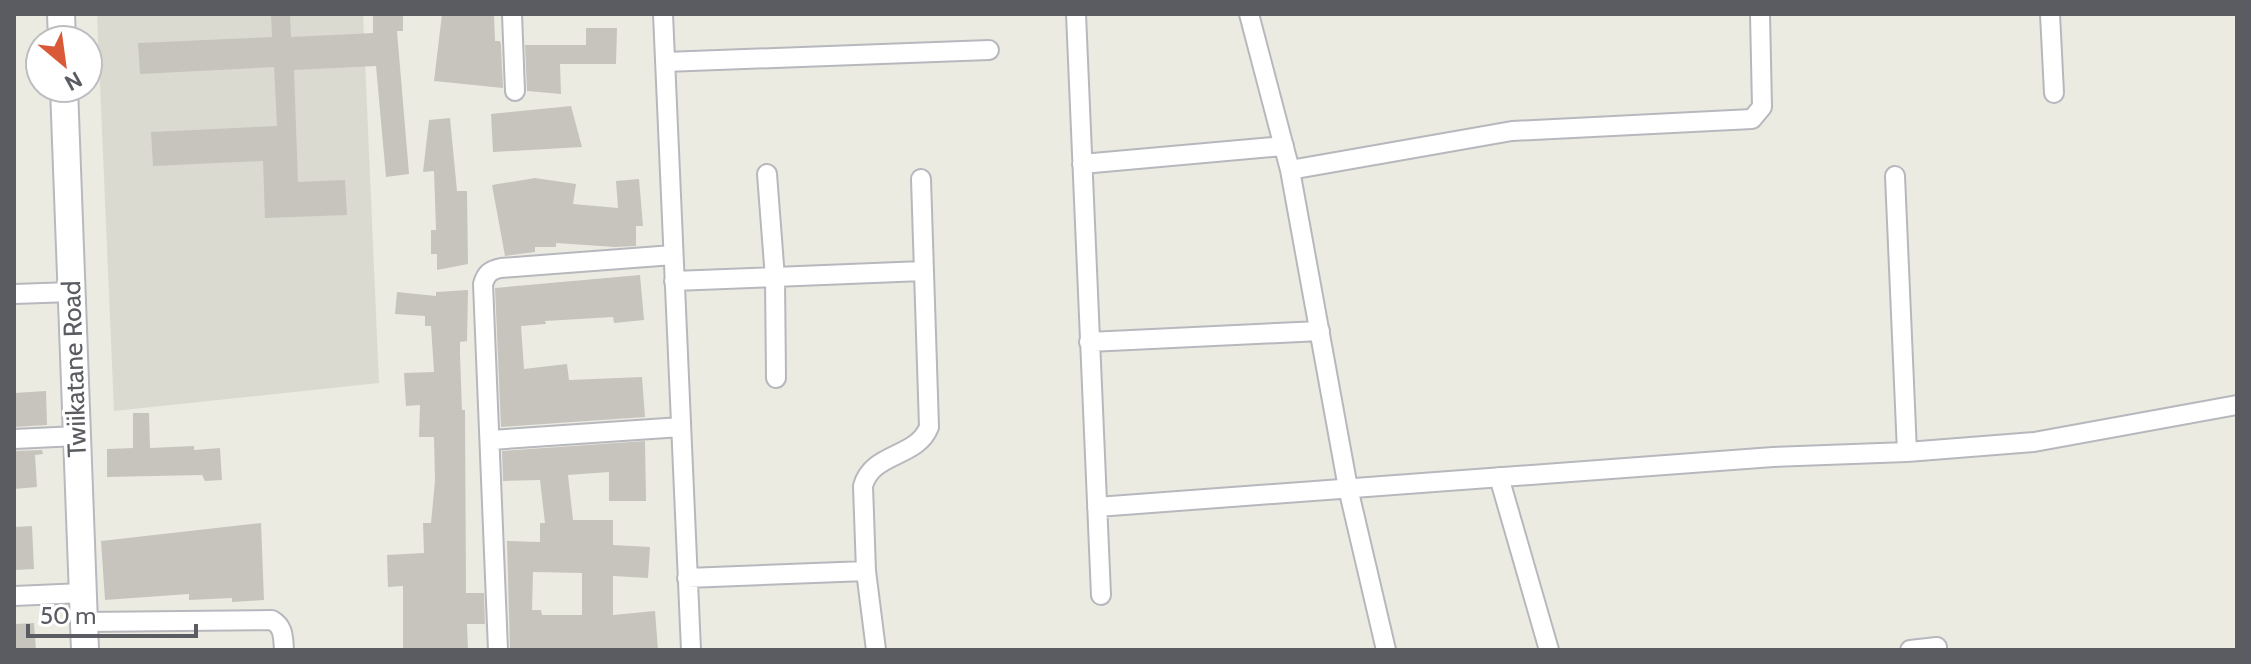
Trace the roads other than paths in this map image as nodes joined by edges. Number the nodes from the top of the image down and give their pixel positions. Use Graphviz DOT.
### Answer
graph roads {
  1 [pos="512,14"];
  2 [pos="663,14"];
  3 [pos="1076,14"];
  4 [pos="1249,14"];
  5 [pos="1760,14"];
  6 [pos="2050,14"];
  7 [pos="989,50"];
  8 [pos="665,62"];
  9 [pos="515,91"];
  10 [pos="2054,93"];
  11 [pos="65,104"];
  12 [pos="1284,146"];
  13 [pos="1082,164"];
  14 [pos="1290,170"];
  15 [pos="767,174"];
  16 [pos="1895,176"];
  17 [pos="921,179"];
  18 [pos="673,255"];
  19 [pos="923,271"];
  20 [pos="775,278"];
  21 [pos="674,281"];
  22 [pos="72,292"];
  23 [pos="14,294"];
  24 [pos="1320,331"];
  25 [pos="1089,342"];
  26 [pos="776,378"];
  27 [pos="2237,405"];
  28 [pos="681,427"];
  29 [pos="77,436"];
  30 [pos="14,439"];
  31 [pos="491,440"];
  32 [pos="1907,452"];
  33 [pos="1499,477"];
  34 [pos="1348,488"];
  35 [pos="1097,507"];
  36 [pos="866,571"];
  37 [pos="687,578"];
  38 [pos="83,593"];
  39 [pos="1101,595"];
  40 [pos="14,596"];
  41 [pos="84,622"];
  42 [pos="1937,647"];
  43 [pos="85,650"];
  44 [pos="284,650"];
  45 [pos="498,650"];
  46 [pos="691,650"];
  47 [pos="876,650"];
  48 [pos="1386,650"];
  49 [pos="1549,650"];
  50 [pos="1910,650"];
  1 -- 9 [label="street"];
  2 -- 8 [label="street"];
  3 -- 13 [label="street"];
  4 -- 12 [label="street"];
  5 -- 14 [label="street"];
  6 -- 10 [label="street"];
  7 -- 8 [label="street"];
  8 -- 18 [label="street"];
  11 -- 22 [label="main road, Twiikatane Road"];
  12 -- 13 [label="street"];
  12 -- 14 [label="street"];
  13 -- 25 [label="street"];
  14 -- 24 [label="street"];
  15 -- 20 [label="street"];
  16 -- 32 [label="street"];
  17 -- 19 [label="street"];
  18 -- 21 [label="street"];
  18 -- 31 [label="street"];
  19 -- 20 [label="street"];
  19 -- 36 [label="street"];
  20 -- 21 [label="street"];
  20 -- 26 [label="street"];
  21 -- 28 [label="street"];
  22 -- 23 [label="street"];
  22 -- 29 [label="main road, Twiikatane Road"];
  24 -- 25 [label="street"];
  24 -- 34 [label="street"];
  25 -- 35 [label="street"];
  27 -- 32 [label="street"];
  28 -- 31 [label="street"];
  28 -- 37 [label="street"];
  29 -- 30 [label="street"];
  29 -- 38 [label="main road, Twiikatane Road"];
  31 -- 45 [label="street"];
  32 -- 33 [label="street"];
  33 -- 34 [label="street"];
  33 -- 49 [label="street"];
  34 -- 35 [label="street"];
  34 -- 48 [label="street"];
  35 -- 39 [label="street"];
  36 -- 37 [label="street"];
  36 -- 47 [label="street"];
  37 -- 46 [label="street"];
  38 -- 40 [label="street"];
  38 -- 41 [label="main road, Twiikatane Road"];
  41 -- 43 [label="main road, Twiikatane Road"];
  41 -- 44 [label="street"];
  42 -- 50 [label="street"];
}
